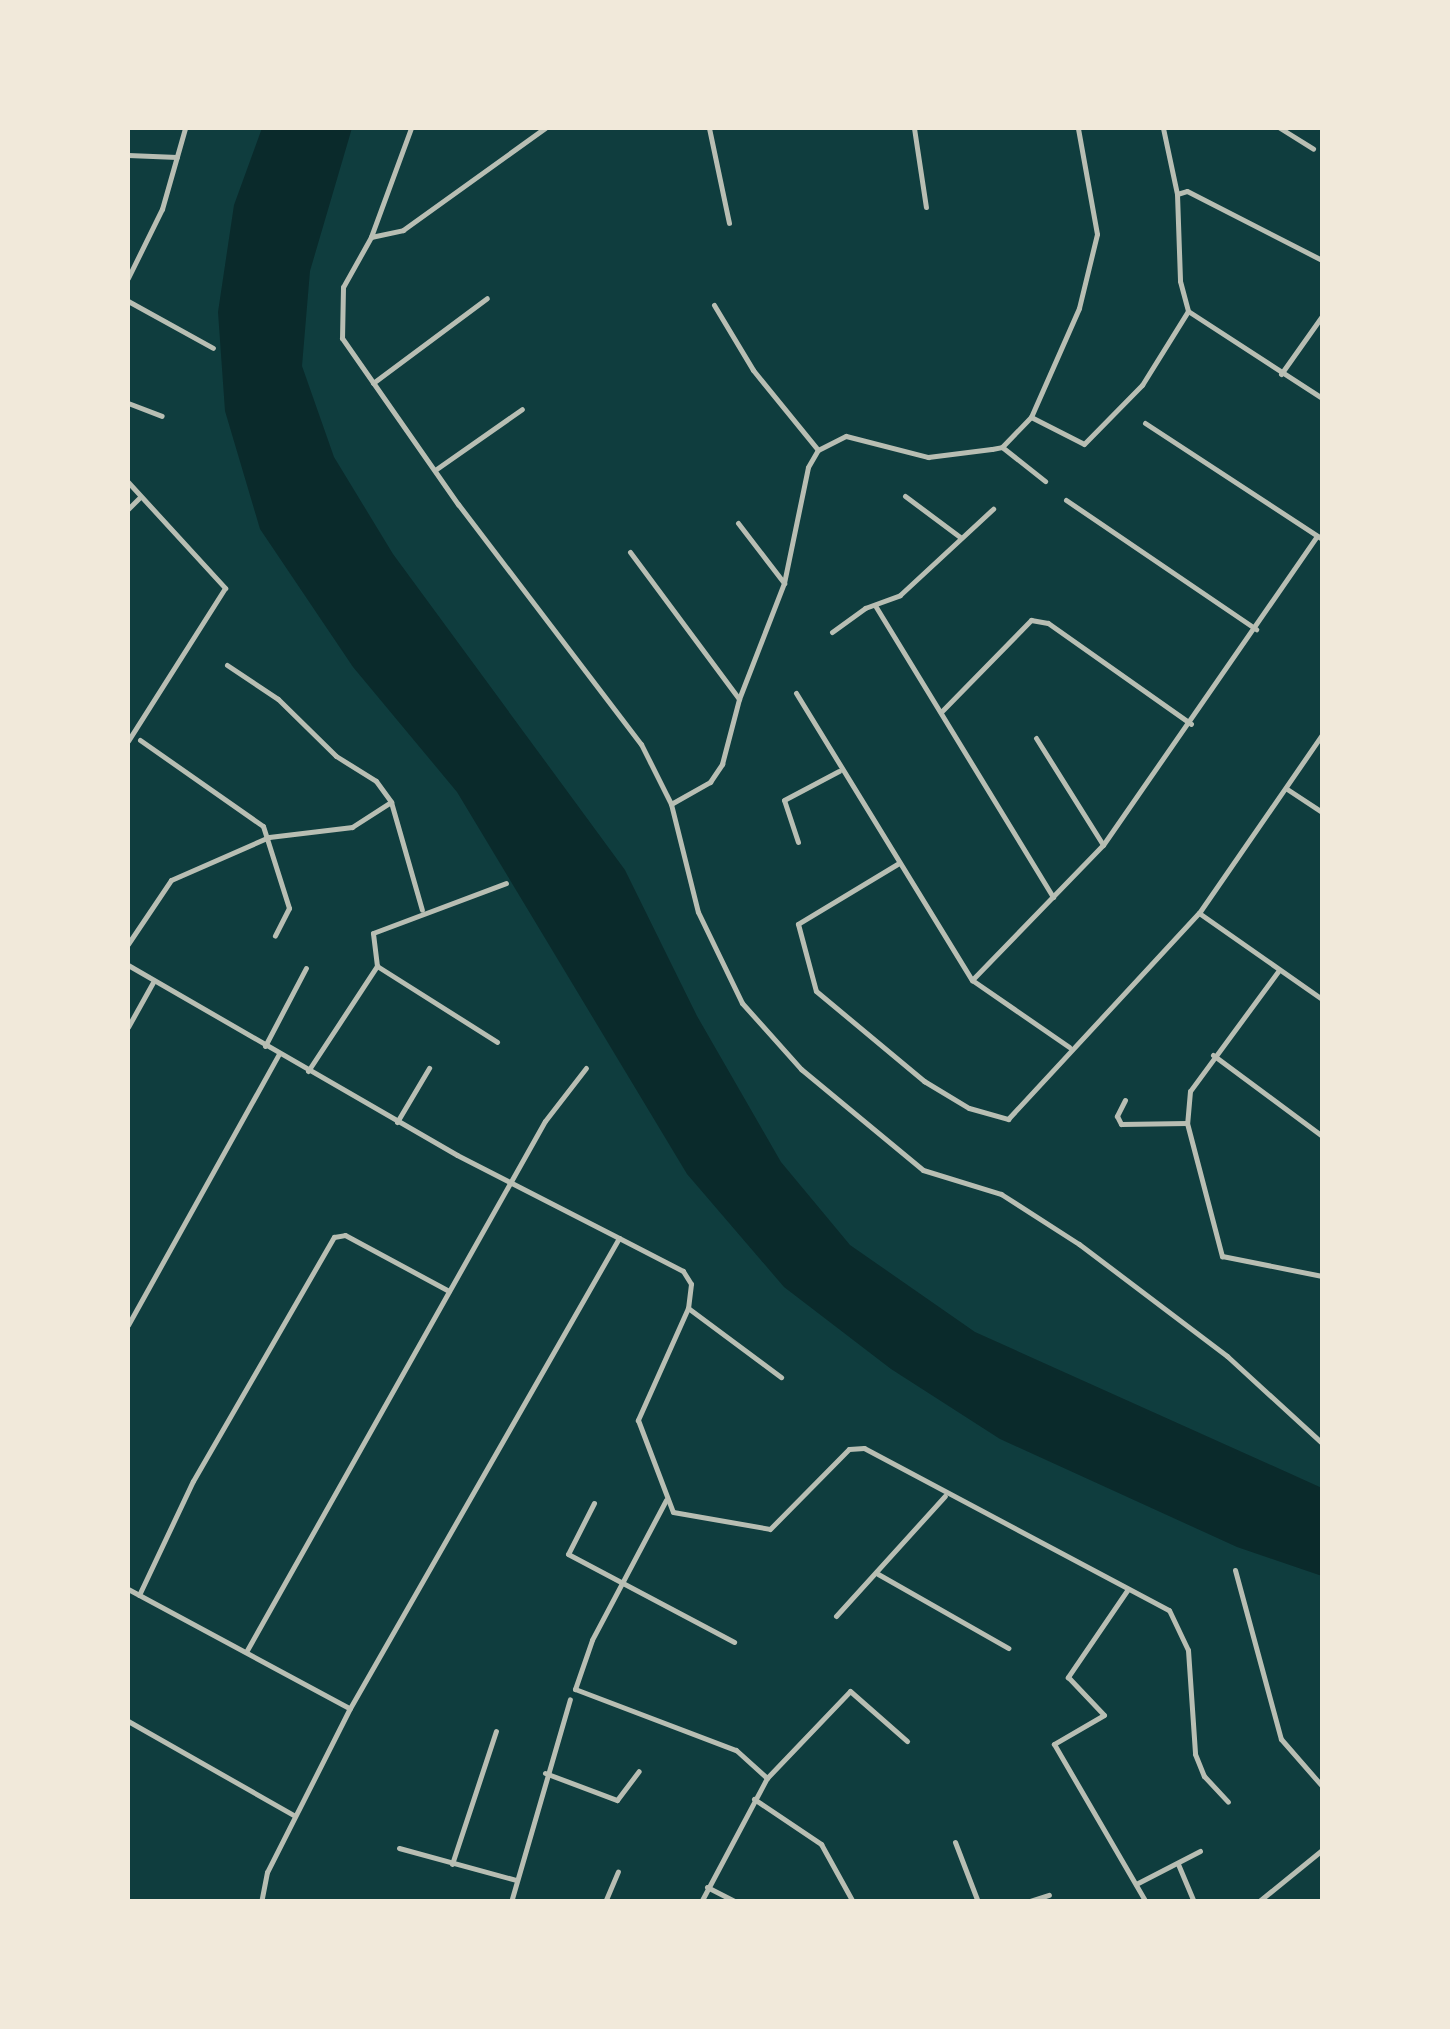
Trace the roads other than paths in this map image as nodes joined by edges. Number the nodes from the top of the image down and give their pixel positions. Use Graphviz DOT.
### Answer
graph roads {
  1 [pos="184,128"];
  2 [pos="411,128"];
  3 [pos="545,128"];
  4 [pos="708,128"];
  5 [pos="914,128"];
  6 [pos="1078,128"];
  7 [pos="1162,128"];
  8 [pos="1280,128"];
  9 [pos="1313,149"];
  10 [pos="128,155"];
  11 [pos="177,157"];
  12 [pos="1177,194"];
  13 [pos="926,207"];
  14 [pos="728,223"];
  15 [pos="370,238"];
  16 [pos="1322,260"];
  17 [pos="128,278"];
  18 [pos="487,298"];
  19 [pos="128,301"];
  20 [pos="714,305"];
  21 [pos="1188,310"];
  22 [pos="1322,316"];
  23 [pos="213,348"];
  24 [pos="1281,374"];
  25 [pos="373,383"];
  26 [pos="1322,398"];
  27 [pos="128,402"];
  28 [pos="522,408"];
  29 [pos="162,416"];
  30 [pos="1030,417"];
  31 [pos="1145,422"];
  32 [pos="1002,448"];
  33 [pos="818,450"];
  34 [pos="435,470"];
  35 [pos="1045,481"];
  36 [pos="128,482"];
  37 [pos="904,496"];
  38 [pos="139,498"];
  39 [pos="1066,500"];
  40 [pos="128,509"];
  41 [pos="993,509"];
  42 [pos="738,523"];
  43 [pos="960,537"];
  44 [pos="1320,537"];
  45 [pos="630,552"];
  46 [pos="784,582"];
  47 [pos="876,607"];
  48 [pos="1256,629"];
  49 [pos="832,632"];
  50 [pos="226,666"];
  51 [pos="796,693"];
  52 [pos="739,699"];
  53 [pos="941,712"];
  54 [pos="1191,724"];
  55 [pos="1322,735"];
  56 [pos="1036,738"];
  57 [pos="140,740"];
  58 [pos="128,741"];
  59 [pos="840,771"];
  60 [pos="1287,789"];
  61 [pos="391,802"];
  62 [pos="671,804"];
  63 [pos="1322,812"];
  64 [pos="269,837"];
  65 [pos="798,842"];
  66 [pos="1103,845"];
  67 [pos="899,863"];
  68 [pos="506,883"];
  69 [pos="1053,897"];
  70 [pos="422,910"];
  71 [pos="1199,913"];
  72 [pos="275,936"];
  73 [pos="128,944"];
  74 [pos="128,965"];
  75 [pos="377,966"];
  76 [pos="306,968"];
  77 [pos="1279,970"];
  78 [pos="972,980"];
  79 [pos="153,981"];
  80 [pos="1322,999"];
  81 [pos="128,1027"];
  82 [pos="497,1042"];
  83 [pos="265,1046"];
  84 [pos="1069,1047"];
  85 [pos="279,1054"];
  86 [pos="1212,1055"];
  87 [pos="430,1068"];
  88 [pos="586,1068"];
  89 [pos="308,1071"];
  90 [pos="1125,1100"];
  91 [pos="398,1122"];
  92 [pos="1187,1123"];
  93 [pos="1322,1136"];
  94 [pos="510,1184"];
  95 [pos="620,1238"];
  96 [pos="1322,1276"];
  97 [pos="449,1291"];
  98 [pos="688,1308"];
  99 [pos="128,1325"];
  100 [pos="781,1377"];
  101 [pos="1322,1443"];
  102 [pos="945,1496"];
  103 [pos="666,1500"];
  104 [pos="594,1502"];
  105 [pos="1234,1570"];
  106 [pos="878,1574"];
  107 [pos="622,1582"];
  108 [pos="128,1588"];
  109 [pos="1128,1589"];
  110 [pos="139,1595"];
  111 [pos="836,1616"];
  112 [pos="734,1642"];
  113 [pos="1008,1648"];
  114 [pos="246,1652"];
  115 [pos="570,1700"];
  116 [pos="350,1708"];
  117 [pos="128,1722"];
  118 [pos="496,1731"];
  119 [pos="908,1740"];
  120 [pos="639,1770"];
  121 [pos="544,1773"];
  122 [pos="767,1778"];
  123 [pos="1322,1786"];
  124 [pos="754,1799"];
  125 [pos="1228,1802"];
  126 [pos="295,1816"];
  127 [pos="955,1842"];
  128 [pos="399,1848"];
  129 [pos="1322,1850"];
  130 [pos="1200,1851"];
  131 [pos="452,1864"];
  132 [pos="1178,1864"];
  133 [pos="618,1872"];
  134 [pos="516,1880"];
  135 [pos="1136,1884"];
  136 [pos="707,1887"];
  137 [pos="1048,1895"];
  138 [pos="261,1902"];
  139 [pos="511,1902"];
  140 [pos="604,1902"];
  141 [pos="700,1902"];
  142 [pos="736,1902"];
  143 [pos="853,1902"];
  144 [pos="978,1902"];
  145 [pos="1027,1902"];
  146 [pos="1146,1902"];
  147 [pos="1194,1902"];
  148 [pos="1258,1902"];
  1 -- 11 [label="street"];
  2 -- 15 [label="street"];
  3 -- 15 [label="street"];
  4 -- 14 [label="street"];
  5 -- 13 [label="street"];
  6 -- 30 [label="street"];
  7 -- 12 [label="street"];
  8 -- 9 [label="street"];
  10 -- 11 [label="street"];
  11 -- 17 [label="street"];
  12 -- 16 [label="street"];
  12 -- 21 [label="street"];
  15 -- 25 [label="street"];
  18 -- 25 [label="street"];
  19 -- 23 [label="street"];
  20 -- 33 [label="street"];
  21 -- 24 [label="street"];
  21 -- 30 [label="street"];
  22 -- 24 [label="street"];
  24 -- 26 [label="street"];
  25 -- 34 [label="street"];
  27 -- 29 [label="street"];
  28 -- 34 [label="street"];
  30 -- 32 [label="street"];
  31 -- 44 [label="street"];
  32 -- 33 [label="street"];
  32 -- 35 [label="street"];
  33 -- 46 [label="street"];
  34 -- 62 [label="street"];
  36 -- 38 [label="street"];
  37 -- 43 [label="street"];
  38 -- 40 [label="street"];
  38 -- 58 [label="street"];
  39 -- 48 [label="street"];
  41 -- 43 [label="street"];
  42 -- 46 [label="street"];
  43 -- 47 [label="street"];
  44 -- 48 [label="street"];
  45 -- 52 [label="street"];
  46 -- 52 [label="street"];
  47 -- 49 [label="street"];
  47 -- 53 [label="street"];
  48 -- 54 [label="street"];
  50 -- 61 [label="street"];
  51 -- 59 [label="street"];
  52 -- 62 [label="street"];
  53 -- 54 [label="street"];
  53 -- 69 [label="street"];
  54 -- 66 [label="street"];
  55 -- 60 [label="street"];
  56 -- 66 [label="street"];
  57 -- 64 [label="street"];
  59 -- 65 [label="street"];
  59 -- 67 [label="street"];
  60 -- 63 [label="street"];
  60 -- 71 [label="street"];
  61 -- 64 [label="street"];
  61 -- 70 [label="street"];
  62 -- 101 [label="street"];
  64 -- 72 [label="street"];
  64 -- 73 [label="street"];
  66 -- 69 [label="street"];
  67 -- 78 [label="street"];
  67 -- 84 [label="street"];
  68 -- 70 [label="street"];
  69 -- 78 [label="street"];
  70 -- 75 [label="street"];
  71 -- 77 [label="street"];
  71 -- 84 [label="street"];
  74 -- 79 [label="street"];
  75 -- 82 [label="street"];
  75 -- 89 [label="street"];
  76 -- 83 [label="street"];
  77 -- 80 [label="street"];
  77 -- 86 [label="street"];
  78 -- 84 [label="street"];
  79 -- 81 [label="street"];
  79 -- 83 [label="street"];
  83 -- 85 [label="street"];
  85 -- 89 [label="street"];
  85 -- 99 [label="street"];
  86 -- 92 [label="street"];
  86 -- 93 [label="street"];
  87 -- 91 [label="street"];
  88 -- 94 [label="street"];
  89 -- 91 [label="street"];
  90 -- 92 [label="street"];
  91 -- 94 [label="street"];
  92 -- 96 [label="street"];
  94 -- 95 [label="street"];
  94 -- 97 [label="street"];
  95 -- 98 [label="street"];
  95 -- 116 [label="street"];
  97 -- 110 [label="street"];
  97 -- 114 [label="street"];
  98 -- 100 [label="street"];
  98 -- 103 [label="street"];
  102 -- 103 [label="street"];
  102 -- 106 [label="street"];
  102 -- 109 [label="street"];
  103 -- 107 [label="street"];
  104 -- 107 [label="street"];
  105 -- 123 [label="street"];
  106 -- 111 [label="street"];
  106 -- 113 [label="street"];
  107 -- 112 [label="street"];
  107 -- 122 [label="street"];
  108 -- 110 [label="street"];
  109 -- 125 [label="street"];
  109 -- 135 [label="street"];
  110 -- 114 [label="street"];
  114 -- 116 [label="street"];
  115 -- 121 [label="street"];
  116 -- 126 [label="street"];
  117 -- 126 [label="street"];
  118 -- 131 [label="street"];
  119 -- 122 [label="street"];
  120 -- 121 [label="street"];
  121 -- 134 [label="street"];
  122 -- 124 [label="street"];
  124 -- 136 [label="street"];
  124 -- 143 [label="street"];
  126 -- 138 [label="street"];
  127 -- 144 [label="street"];
  128 -- 131 [label="street"];
  129 -- 148 [label="street"];
  130 -- 132 [label="street"];
  131 -- 134 [label="street"];
  132 -- 135 [label="street"];
  132 -- 147 [label="street"];
  133 -- 140 [label="street"];
  134 -- 139 [label="street"];
  135 -- 146 [label="street"];
  136 -- 141 [label="street"];
  136 -- 142 [label="street"];
  137 -- 145 [label="street"];
}
